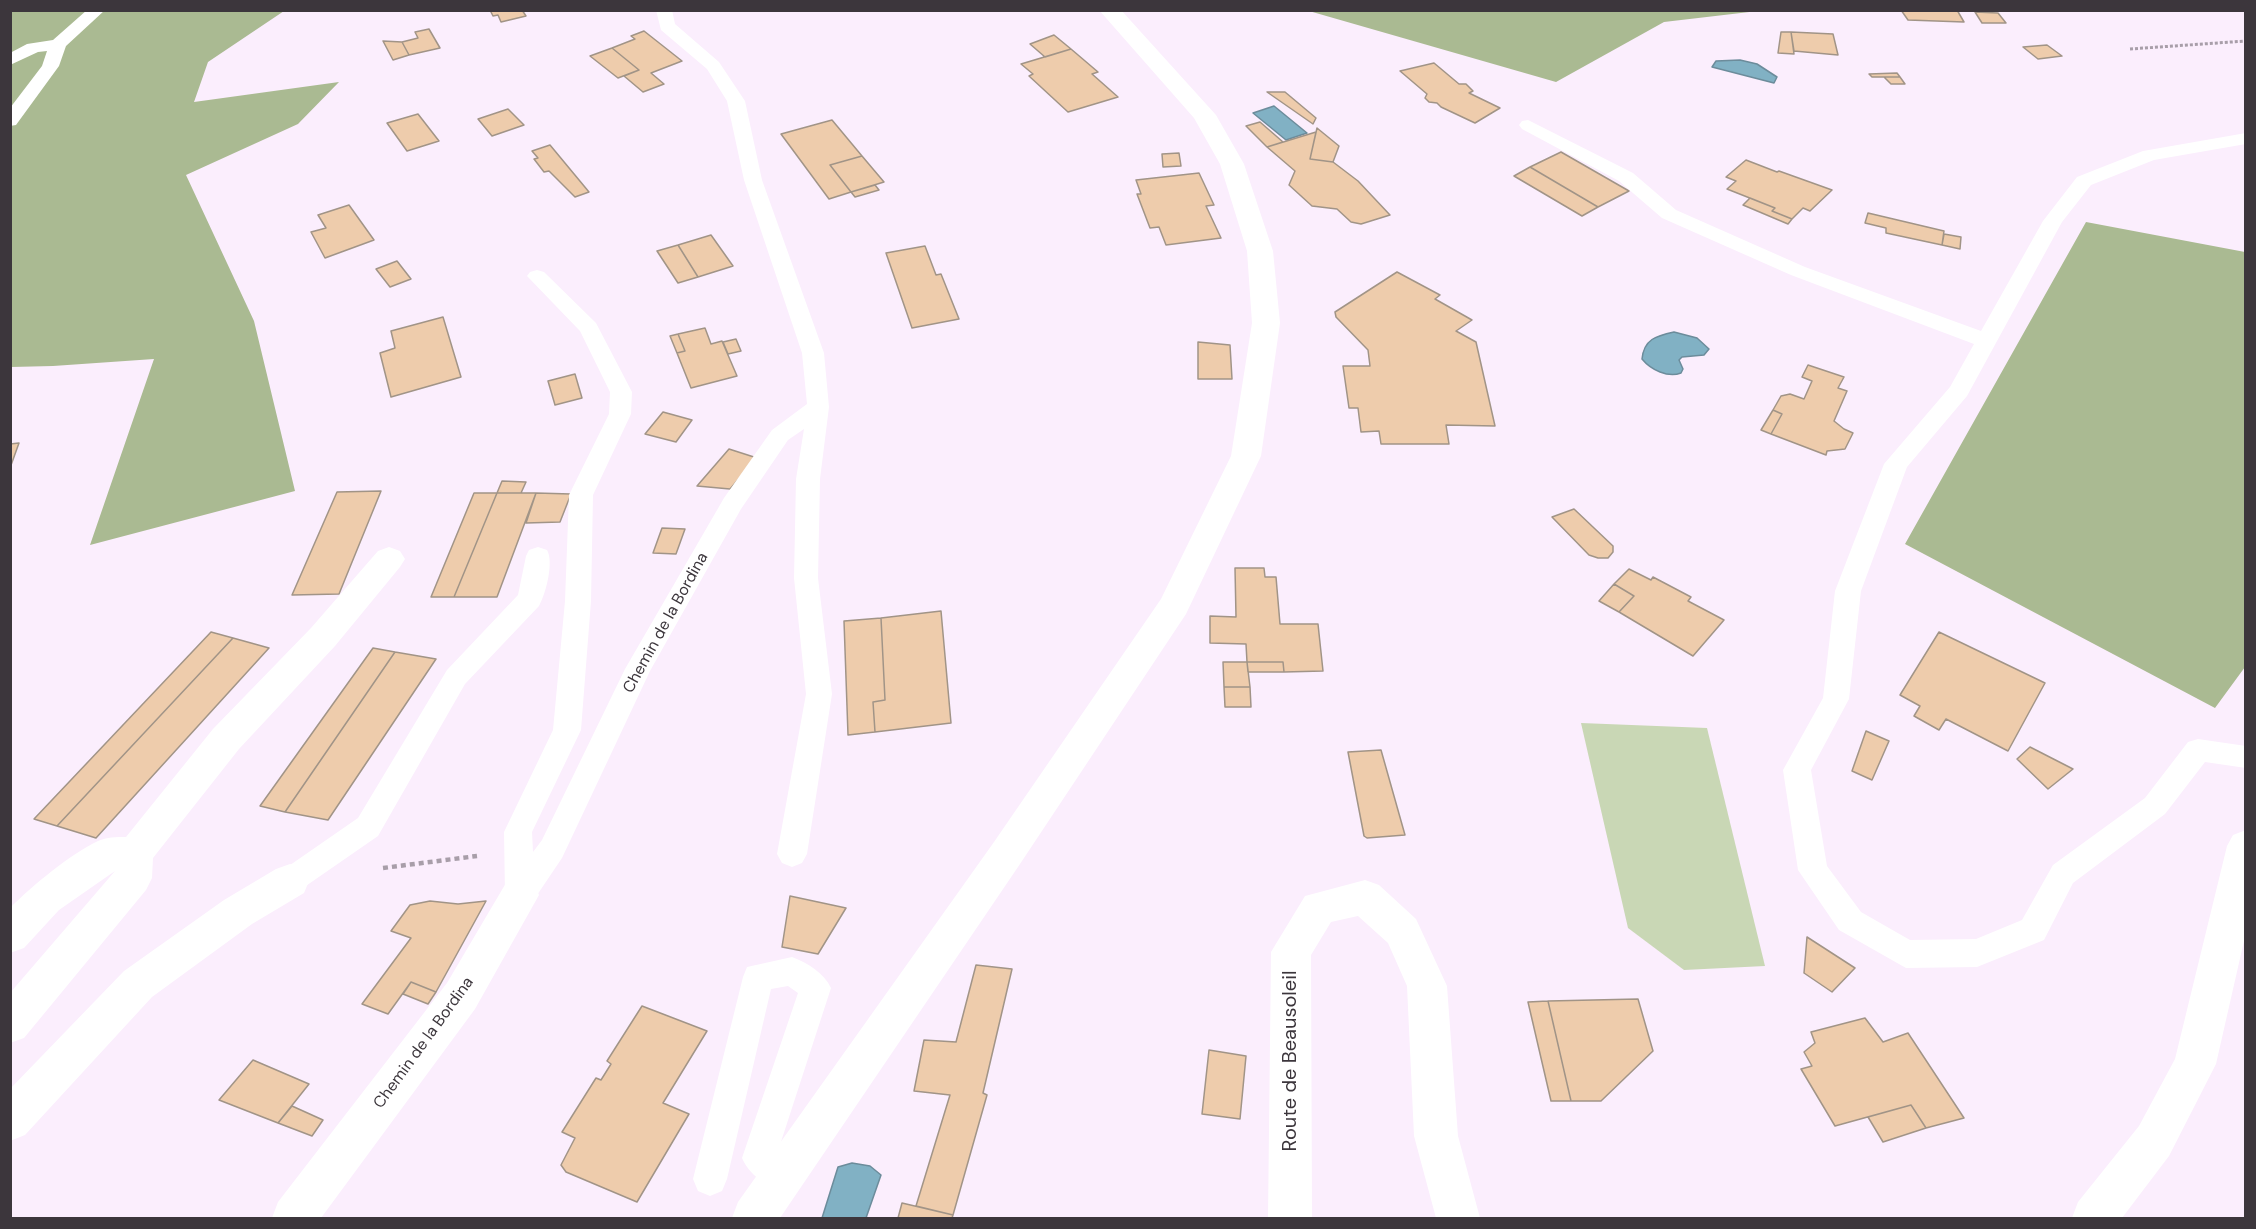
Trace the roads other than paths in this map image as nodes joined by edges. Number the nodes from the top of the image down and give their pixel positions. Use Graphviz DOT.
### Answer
graph roads {
  1 [pos="97,10"];
  2 [pos="664,10"];
  3 [pos="1109,10"];
  4 [pos="58,44"];
  5 [pos="10,60"];
  6 [pos="10,121"];
  7 [pos="1528,125"];
  8 [pos="2246,138"];
  9 [pos="537,276"];
  10 [pos="1987,341"];
  11 [pos="819,407"];
  12 [pos="538,556"];
  13 [pos="389,559"];
  14 [pos="2246,757"];
  15 [pos="2246,846"];
  16 [pos="135,853"];
  17 [pos="792,854"];
  18 [pos="290,881"];
  19 [pos="520,895"];
  20 [pos="10,936"];
  21 [pos="10,1023"];
  22 [pos="10,1120"];
  23 [pos="783,1175"];
  24 [pos="710,1179"];
  25 [pos="294,1218"];
  26 [pos="754,1218"];
  27 [pos="1290,1218"];
  28 [pos="1458,1218"];
  29 [pos="2094,1218"];
  1 -- 4 [label="lane"];
  2 -- 11 [label="lane"];
  3 -- 23 [label="street"];
  4 -- 5 [label="lane"];
  4 -- 6 [label="lane"];
  7 -- 10 [label="lane"];
  8 -- 10 [label="lane"];
  9 -- 19 [label="lane"];
  10 -- 14 [label="lane"];
  11 -- 17 [label="lane"];
  11 -- 19 [label="lane, Chemin de la Bordina"];
  12 -- 18 [label="lane"];
  13 -- 16 [label="street"];
  15 -- 29 [label="street"];
  16 -- 20 [label="street"];
  16 -- 21 [label="street"];
  18 -- 22 [label="street"];
  19 -- 25 [label="street, Chemin de la Bordina"];
  23 -- 24 [label="lane"];
  23 -- 26 [label="street"];
  27 -- 28 [label="street, Route de Beausoleil"];
}
